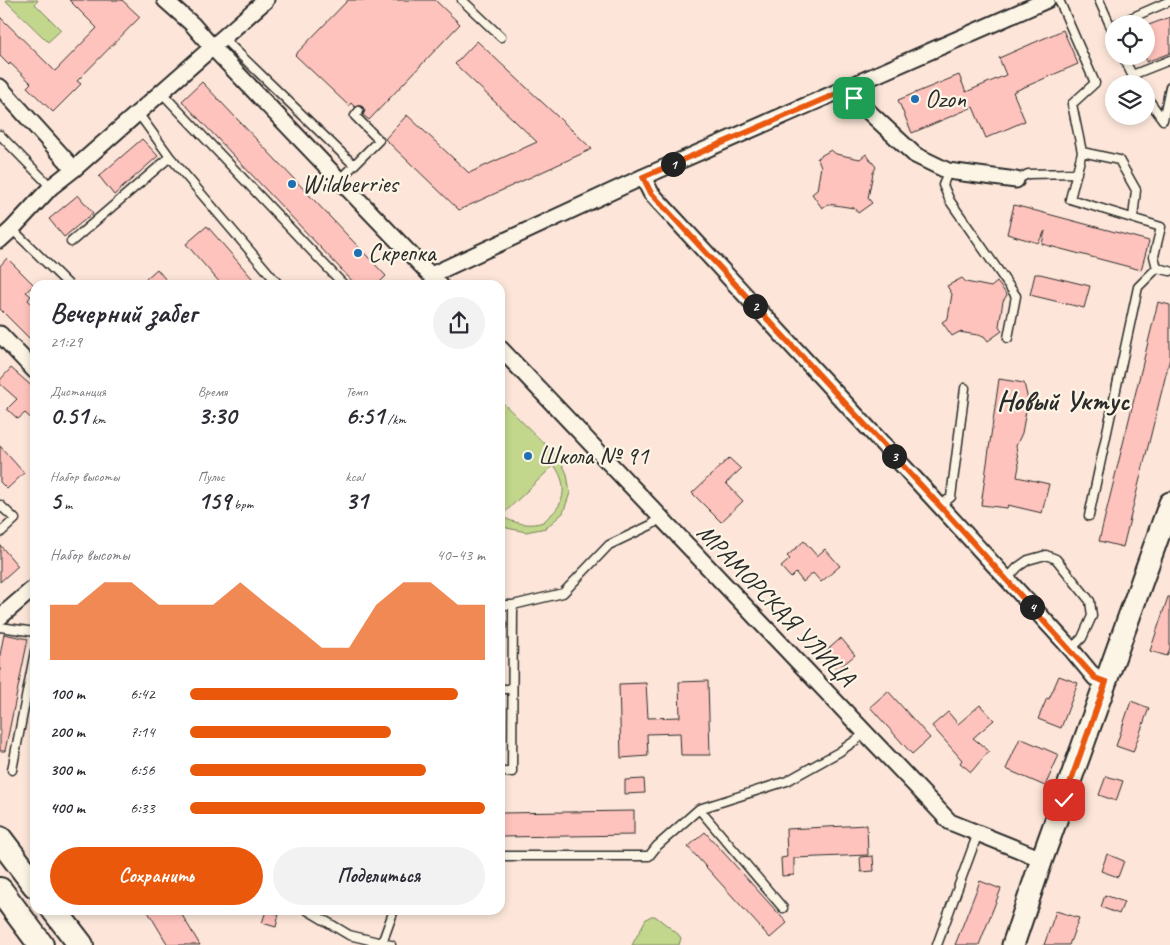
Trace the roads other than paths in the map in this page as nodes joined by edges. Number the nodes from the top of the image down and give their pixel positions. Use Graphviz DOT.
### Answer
graph roads {
  1 [pos="165,0"];
  2 [pos="266,0"];
  3 [pos="462,0"];
  4 [pos="1047,0"];
  5 [pos="1060,0"];
  6 [pos="1099,0"];
  7 [pos="1170,1"];
  8 [pos="1107,15"];
  9 [pos="1140,15"];
  10 [pos="501,36"];
  11 [pos="218,43"];
  12 [pos="1170,60"];
  13 [pos="1134,75"];
  14 [pos="0,87"];
  15 [pos="1170,87"];
  16 [pos="850,88"];
  17 [pos="161,92"];
  18 [pos="1155,109"];
  19 [pos="359,111"];
  20 [pos="138,113"];
  21 [pos="0,135"];
  22 [pos="1082,152"];
  23 [pos="170,157"];
  24 [pos="354,165"];
  25 [pos="74,169"];
  26 [pos="948,171"];
  27 [pos="1077,173"];
  28 [pos="643,177"];
  29 [pos="339,180"];
  30 [pos="1016,180"];
  31 [pos="51,187"];
  32 [pos="1133,218"];
  33 [pos="12,228"];
  34 [pos="0,240"];
  35 [pos="71,242"];
  36 [pos="1156,268"];
  37 [pos="1170,271"];
  38 [pos="64,280"];
  39 [pos="275,280"];
  40 [pos="339,280"];
  41 [pos="436,280"];
  42 [pos="0,334"];
  43 [pos="1008,338"];
  44 [pos="505,353"];
  45 [pos="30,366"];
  46 [pos="965,388"];
  47 [pos="1170,503"];
  48 [pos="0,505"];
  49 [pos="940,506"];
  50 [pos="1089,516"];
  51 [pos="661,518"];
  52 [pos="0,533"];
  53 [pos="1006,579"];
  54 [pos="30,591"];
  55 [pos="513,605"];
  56 [pos="505,606"];
  57 [pos="0,617"];
  58 [pos="0,627"];
  59 [pos="30,631"];
  60 [pos="1071,649"];
  61 [pos="30,676"];
  62 [pos="1106,682"];
  63 [pos="505,689"];
  64 [pos="512,689"];
  65 [pos="866,733"];
  66 [pos="12,770"];
  67 [pos="505,772"];
  68 [pos="699,809"];
  69 [pos="978,833"];
  70 [pos="0,839"];
  71 [pos="505,856"];
  72 [pos="1042,859"];
  73 [pos="30,878"];
  74 [pos="0,890"];
  75 [pos="783,908"];
  76 [pos="58,915"];
  77 [pos="315,915"];
  78 [pos="392,915"];
  79 [pos="381,944"];
  80 [pos="41,945"];
  81 [pos="81,945"];
  82 [pos="391,945"];
  83 [pos="937,945"];
  84 [pos="1013,945"];
  1 -- 11 [label="street"];
  2 -- 11 [label="street"];
  3 -- 10 [label="lane"];
  4 -- 16 [label="street"];
  5 -- 22 [label="lane"];
  6 -- 8 [label="lane"];
  7 -- 9 [label="lane"];
  11 -- 17 [label="street"];
  11 -- 24 [label="lane"];
  11 -- 29 [label="street"];
  12 -- 13 [label="lane"];
  14 -- 25 [label="street"];
  15 -- 18 [label="lane"];
  16 -- 26 [label="street"];
  16 -- 28 [label="street"];
  17 -- 20 [label="street"];
  17 -- 40 [label="lane"];
  19 -- 24 [label="lane"];
  20 -- 23 [label="lane"];
  20 -- 25 [label="street"];
  21 -- 31 [label="lane"];
  22 -- 27 [label="lane"];
  22 -- 32 [label="lane"];
  23 -- 35 [label="lane"];
  23 -- 39 [label="lane"];
  24 -- 29 [label="lane"];
  25 -- 31 [label="street"];
  26 -- 30 [label="street"];
  26 -- 43 [label="lane"];
  27 -- 30 [label="lane"];
  27 -- 32 [label="lane"];
  28 -- 41 [label="street"];
  28 -- 49 [label="street"];
  29 -- 41 [label="street"];
  31 -- 33 [label="street"];
  32 -- 36 [label="lane"];
  33 -- 34 [label="street"];
  33 -- 38 [label="lane"];
  36 -- 37 [label="lane"];
  36 -- 50 [label="lane"];
  42 -- 45 [label="street"];
  44 -- 51 [label="street, МРАМОРСКАЯ УЛИЦА"];
  46 -- 49 [label="lane"];
  47 -- 62 [label="main road"];
  48 -- 52 [label="lane"];
  49 -- 53 [label="street"];
  51 -- 55 [label="lane"];
  51 -- 65 [label="street, МРАМОРСКАЯ УЛИЦА"];
  53 -- 60 [label="street"];
  53 -- 60 [label="lane"];
  54 -- 57 [label="street"];
  55 -- 56 [label="lane"];
  55 -- 64 [label="lane"];
  58 -- 59 [label="lane"];
  60 -- 62 [label="street"];
  61 -- 66 [label="lane"];
  62 -- 72 [label="main road"];
  63 -- 64 [label="lane"];
  64 -- 67 [label="lane"];
  65 -- 68 [label="lane"];
  65 -- 69 [label="street, МРАМОРСКАЯ УЛИЦА"];
  68 -- 71 [label="lane"];
  68 -- 75 [label="lane"];
  69 -- 72 [label="street, МРАМОРСКАЯ УЛИЦА"];
  69 -- 83 [label="lane"];
  70 -- 73 [label="main road"];
  72 -- 84 [label="main road"];
  74 -- 80 [label="main road"];
  76 -- 81 [label="main road"];
  77 -- 79 [label="lane"];
  78 -- 79 [label="lane"];
  79 -- 82 [label="lane"];
}
